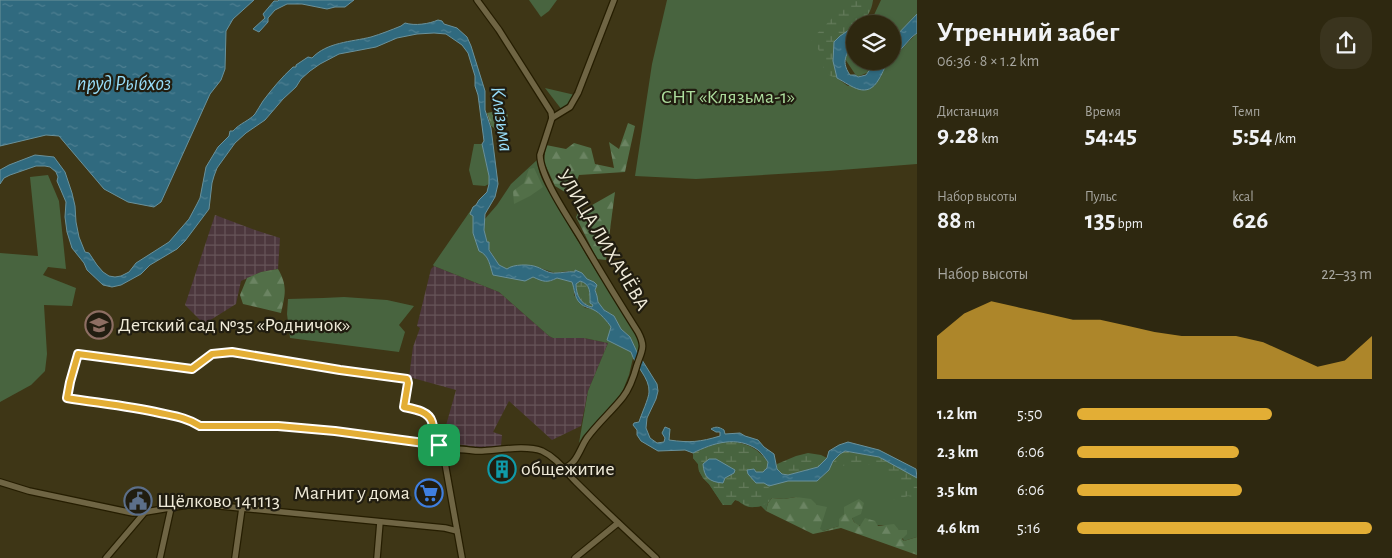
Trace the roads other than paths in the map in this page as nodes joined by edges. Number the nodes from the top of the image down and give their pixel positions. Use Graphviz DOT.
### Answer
graph roads {
  1 [pos="477,0"];
  2 [pos="614,0"];
  3 [pos="552,118"];
  4 [pos="439,445"];
  5 [pos="448,452"];
  6 [pos="564,468"];
  7 [pos="0,482"];
  8 [pos="171,508"];
  9 [pos="242,508"];
  10 [pos="144,512"];
  11 [pos="380,522"];
  12 [pos="618,523"];
  13 [pos="457,531"];
  14 [pos="106,558"];
  15 [pos="160,558"];
  16 [pos="235,558"];
  17 [pos="377,558"];
  18 [pos="462,558"];
  19 [pos="575,558"];
  20 [pos="656,558"];
  1 -- 3 [label="street"];
  2 -- 3 [label="street"];
  3 -- 6 [label="street, УЛИЦА ЛИХАЧЁВА"];
  4 -- 4 [label="street"];
  4 -- 5 [label="street"];
  5 -- 6 [label="street"];
  5 -- 13 [label="street"];
  6 -- 12 [label="street"];
  7 -- 10 [label="street"];
  8 -- 9 [label="street"];
  8 -- 10 [label="street"];
  8 -- 15 [label="street"];
  9 -- 11 [label="street"];
  9 -- 16 [label="street"];
  10 -- 14 [label="street"];
  11 -- 13 [label="street"];
  11 -- 17 [label="street"];
  12 -- 19 [label="street"];
  12 -- 20 [label="street"];
  13 -- 18 [label="street"];
}
